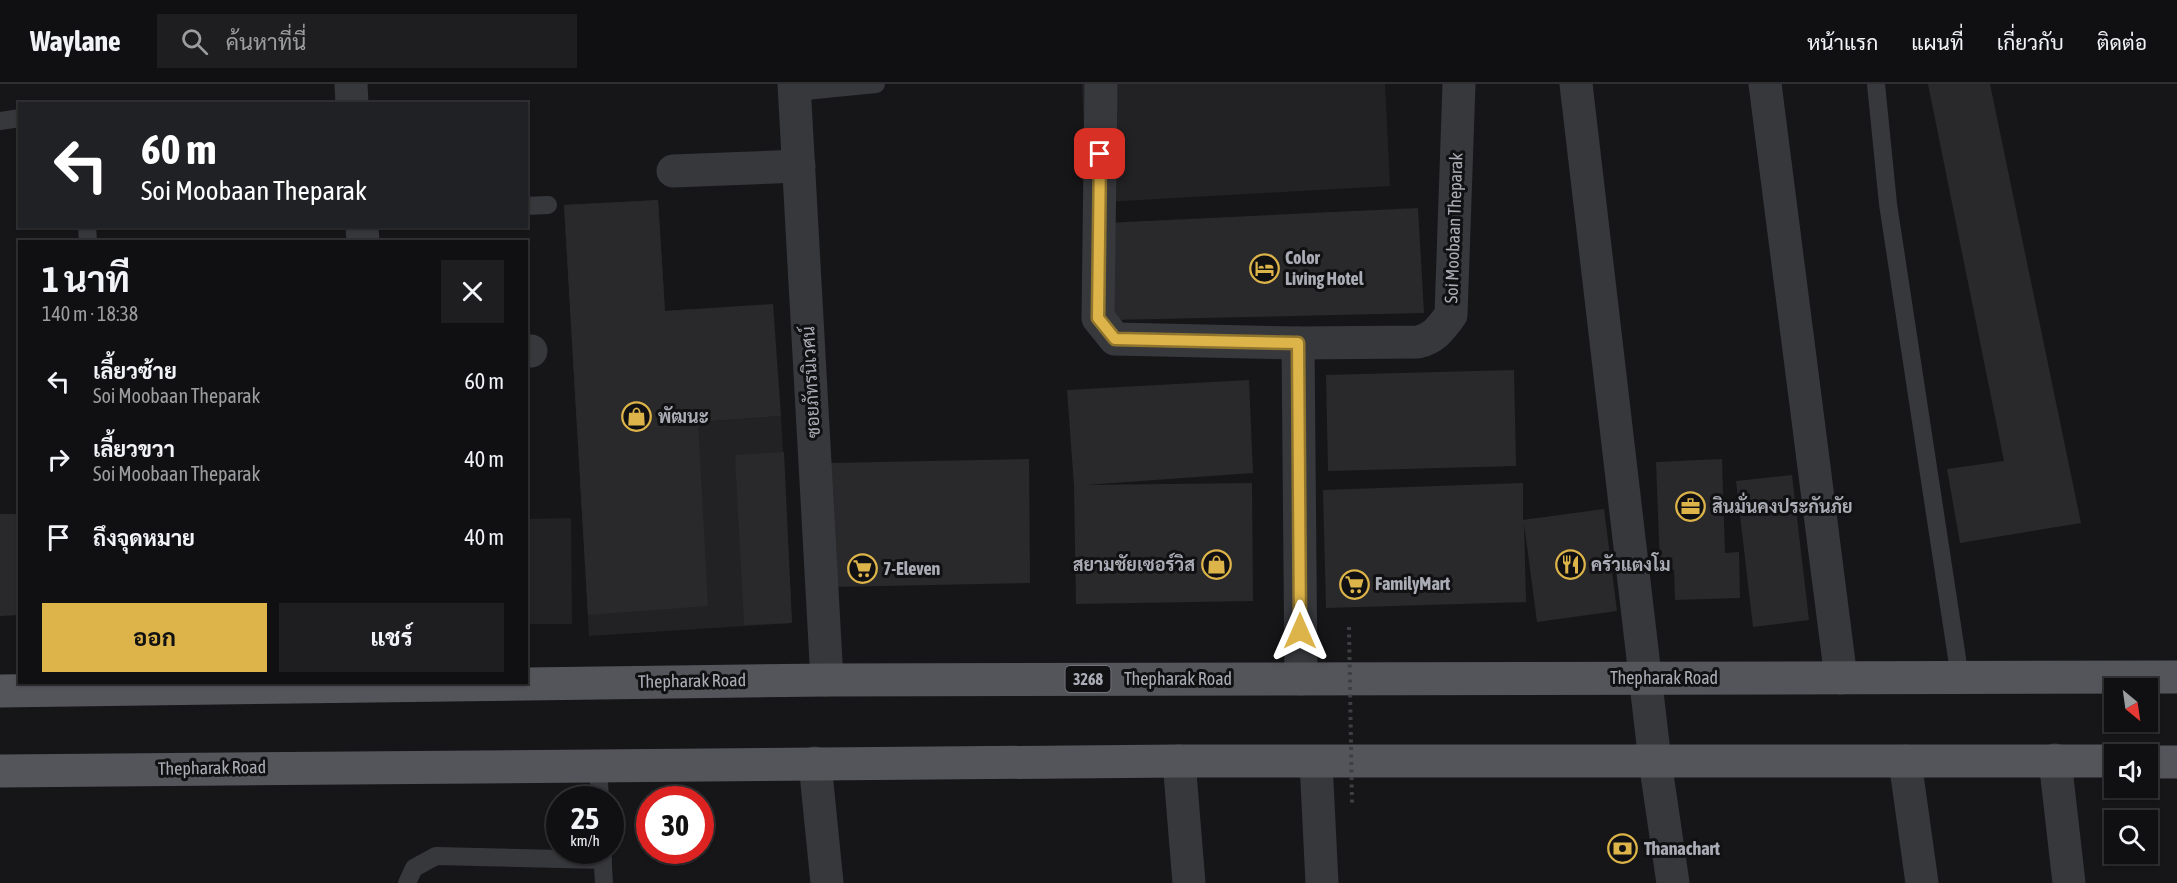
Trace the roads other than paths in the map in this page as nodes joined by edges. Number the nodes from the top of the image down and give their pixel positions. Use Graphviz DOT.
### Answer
graph roads {
  1 [pos="351,84"];
  2 [pos="876,84"];
  3 [pos="1101,84"];
  4 [pos="1458,84"];
  5 [pos="1576,84"];
  6 [pos="1765,84"];
  7 [pos="1876,84"];
  8 [pos="794,88"];
  9 [pos="352,102"];
  10 [pos="18,118"];
  11 [pos="0,121"];
  12 [pos="799,166"];
  13 [pos="673,171"];
  14 [pos="548,205"];
  15 [pos="528,206"];
  16 [pos="1298,343"];
  17 [pos="2177,677"];
  18 [pos="1646,678"];
  19 [pos="1841,678"];
  20 [pos="1960,678"];
  21 [pos="1301,679"];
  22 [pos="827,680"];
  23 [pos="528,683"];
  24 [pos="389,684"];
  25 [pos="0,691"];
  26 [pos="2055,760"];
  27 [pos="1179,761"];
  28 [pos="1655,761"];
  29 [pos="1905,761"];
  30 [pos="2104,761"];
  31 [pos="1316,762"];
  32 [pos="2158,762"];
  33 [pos="2177,762"];
  34 [pos="815,763"];
  35 [pos="598,764"];
  36 [pos="0,771"];
  37 [pos="599,786"];
  38 [pos="546,855"];
  39 [pos="603,864"];
  40 [pos="407,883"];
  41 [pos="604,883"];
  42 [pos="827,883"];
  43 [pos="1189,883"];
  44 [pos="1322,883"];
  45 [pos="1674,883"];
  46 [pos="1922,883"];
  47 [pos="2069,883"];
  1 -- 9 [label="street"];
  2 -- 8 [label="lane"];
  3 -- 16 [label="street, Soi Moobaan Theparak"];
  4 -- 16 [label="street, Soi Moobaan Theparak"];
  5 -- 18 [label="street"];
  6 -- 19 [label="street"];
  7 -- 20 [label="lane"];
  8 -- 12 [label="street, ซอยภัทรนิเวศน์"];
  10 -- 11 [label="lane"];
  12 -- 13 [label="street"];
  12 -- 22 [label="street, ซอยภัทรนิเวศน์"];
  14 -- 15 [label="lane"];
  16 -- 21 [label="street"];
  17 -- 20 [label="main road, Thepharak Road / 3268"];
  18 -- 19 [label="main road, Thepharak Road / 3268"];
  18 -- 21 [label="main road, Thepharak Road / 3268"];
  18 -- 28 [label="street"];
  19 -- 20 [label="main road, Thepharak Road / 3268"];
  21 -- 22 [label="main road, Thepharak Road / 3268"];
  22 -- 23 [label="main road, Thepharak Road / 3268"];
  24 -- 25 [label="main road, Thepharak Road / 3268"];
  26 -- 29 [label="main road, Thepharak Road"];
  26 -- 30 [label="main road, Thepharak Road"];
  26 -- 47 [label="street"];
  27 -- 31 [label="main road, Thepharak Road"];
  27 -- 34 [label="main road, Thepharak Road"];
  27 -- 43 [label="street"];
  28 -- 29 [label="main road, Thepharak Road"];
  28 -- 31 [label="main road, Thepharak Road"];
  28 -- 45 [label="street"];
  29 -- 46 [label="street"];
  31 -- 44 [label="street"];
  32 -- 33 [label="main road"];
  34 -- 35 [label="main road, Thepharak Road"];
  34 -- 42 [label="street"];
  35 -- 36 [label="main road, Thepharak Road"];
  35 -- 37 [label="lane"];
  38 -- 40 [label="lane"];
  39 -- 41 [label="lane"];
}
